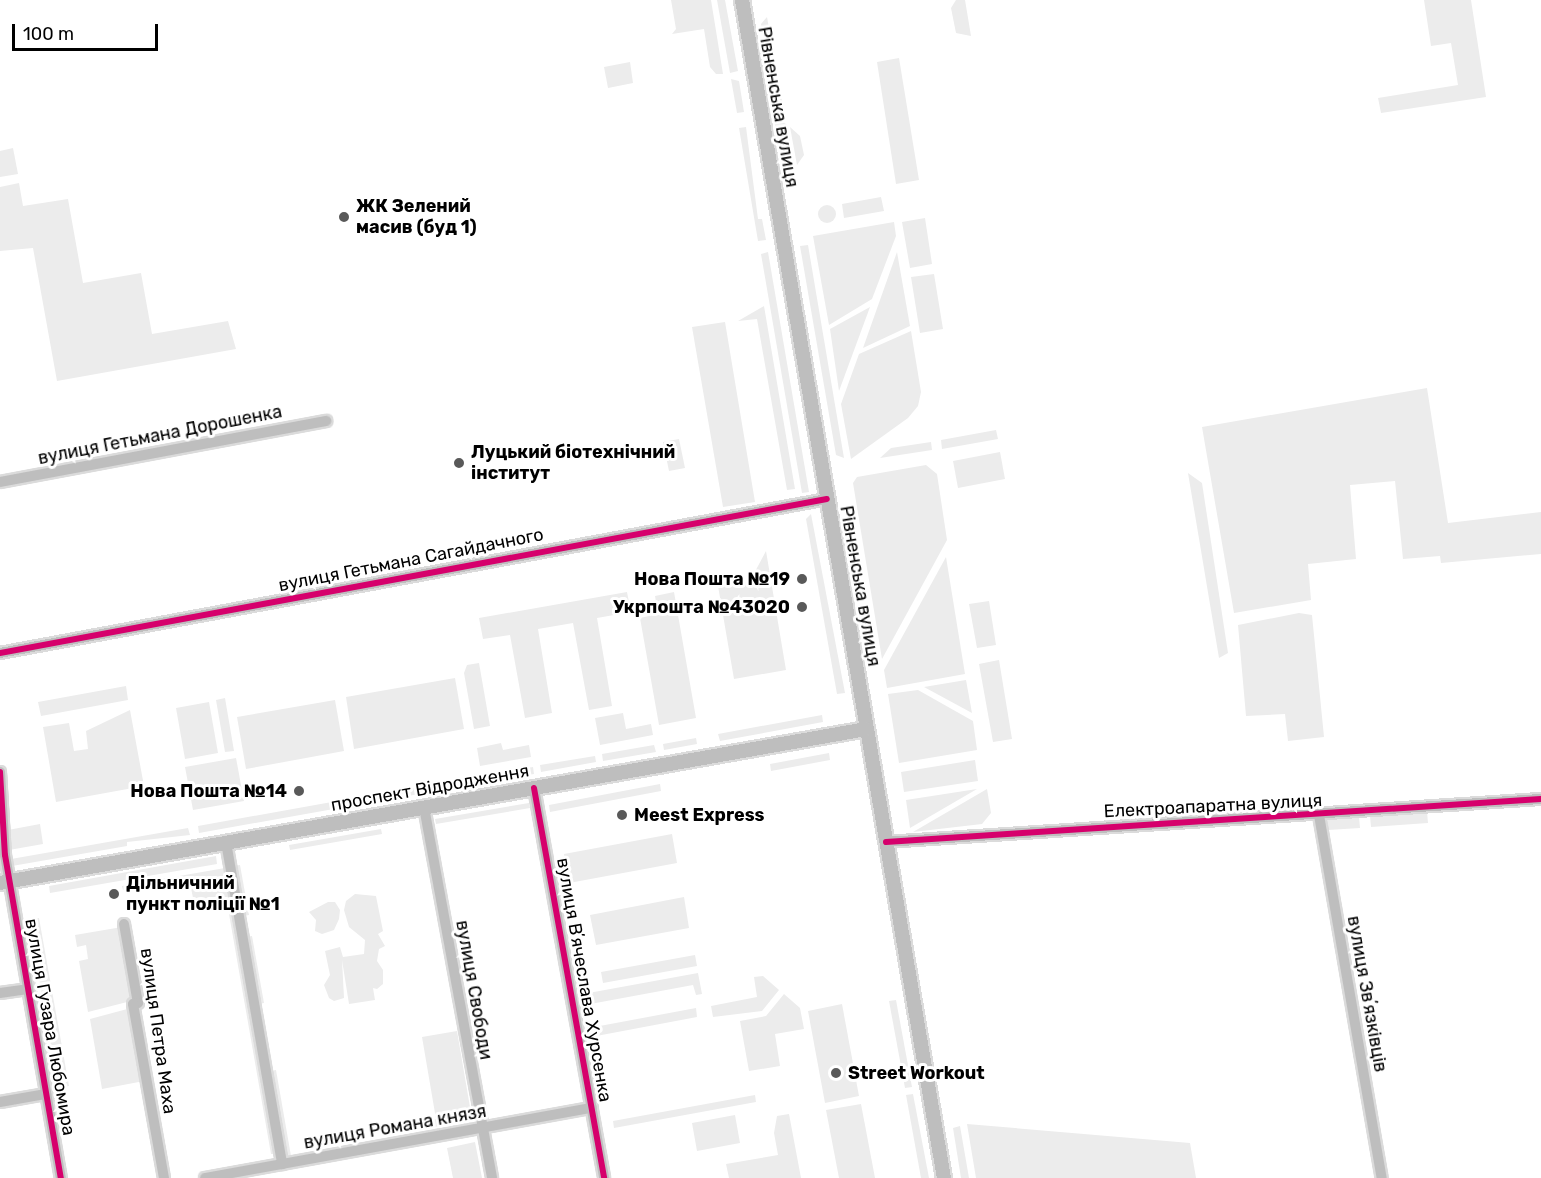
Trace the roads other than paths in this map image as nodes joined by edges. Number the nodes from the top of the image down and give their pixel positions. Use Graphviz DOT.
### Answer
graph roads {
  1 [pos="742,0"];
  2 [pos="326,421"];
  3 [pos="0,482"];
  4 [pos="827,499"];
  5 [pos="0,653"];
  6 [pos="866,729"];
  7 [pos="0,772"];
  8 [pos="534,788"];
  9 [pos="1541,799"];
  10 [pos="424,807"];
  11 [pos="1319,815"];
  12 [pos="226,842"];
  13 [pos="886,842"];
  14 [pos="5,882"];
  15 [pos="124,924"];
  16 [pos="28,989"];
  17 [pos="0,993"];
  18 [pos="46,1094"];
  19 [pos="0,1102"];
  20 [pos="592,1108"];
  21 [pos="483,1128"];
  22 [pos="282,1164"];
  23 [pos="61,1178"];
  24 [pos="164,1178"];
  25 [pos="205,1178"];
  26 [pos="492,1178"];
  27 [pos="604,1178"];
  28 [pos="944,1178"];
  29 [pos="1382,1178"];
  1 -- 4 [label="main road, Рівненська вулиця"];
  2 -- 3 [label="street, вулиця Гетьмана Дорошенка"];
  4 -- 5 [label="street, вулиця Гетьмана Сагайдачного"];
  4 -- 6 [label="main road, Рівненська вулиця"];
  6 -- 8 [label="main road, проспект Відродження"];
  6 -- 13 [label="main road, Рівненська вулиця"];
  7 -- 14 [label="street"];
  8 -- 10 [label="main road, проспект Відродження"];
  8 -- 20 [label="street, вулиця Вʼячеслава Хурсенка"];
  9 -- 11 [label="street, Електроапаратна вулиця"];
  10 -- 12 [label="main road, проспект Відродження"];
  10 -- 21 [label="street, вулиця Свободи"];
  11 -- 13 [label="street, Електроапаратна вулиця"];
  11 -- 29 [label="street, вулиця Звʼязківців"];
  12 -- 14 [label="main road, проспект Відродження"];
  12 -- 22 [label="street"];
  13 -- 28 [label="main road, Рівненська вулиця"];
  14 -- 16 [label="street, вулиця Гузара Любомира"];
  15 -- 24 [label="street, вулиця Петра Маха"];
  16 -- 17 [label="street"];
  16 -- 18 [label="street, вулиця Гузара Любомира"];
  18 -- 19 [label="street"];
  18 -- 23 [label="street, вулиця Гузара Любомира"];
  20 -- 21 [label="street, вулиця Романа князя"];
  20 -- 27 [label="street, вулиця Вʼячеслава Хурсенка"];
  21 -- 22 [label="street, вулиця Романа князя"];
  21 -- 26 [label="street, вулиця Свободи"];
  22 -- 25 [label="street, вулиця Романа князя"];
}
